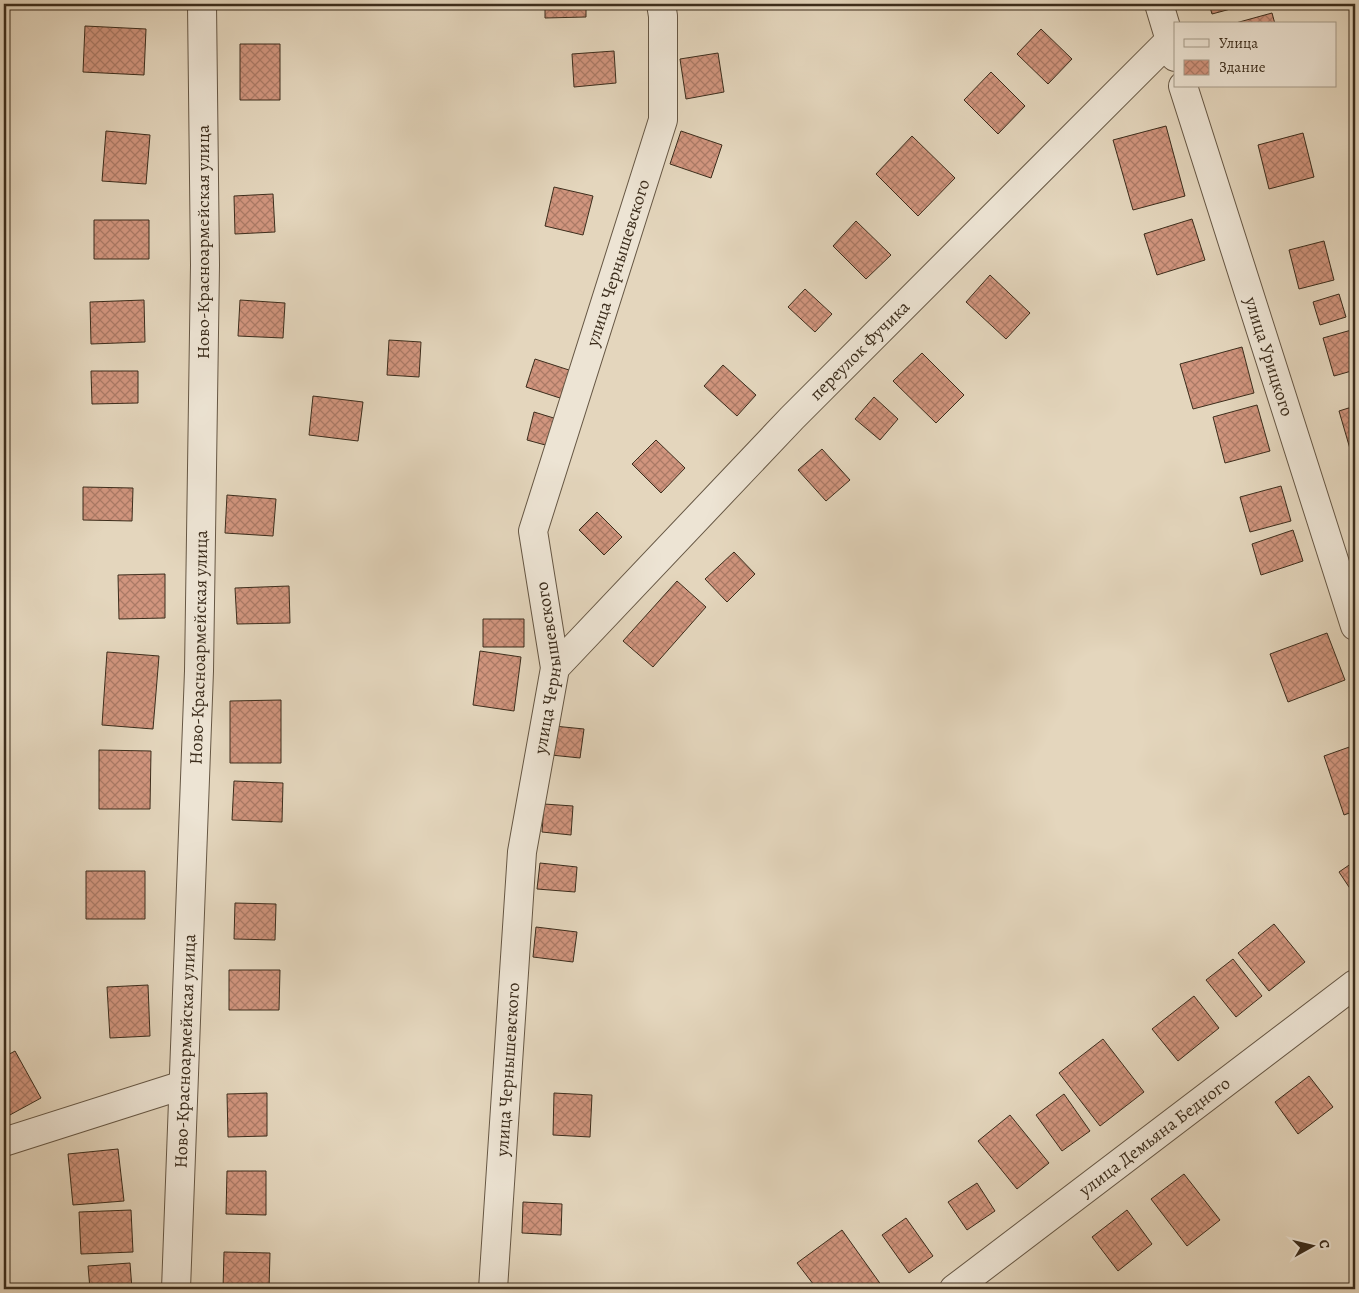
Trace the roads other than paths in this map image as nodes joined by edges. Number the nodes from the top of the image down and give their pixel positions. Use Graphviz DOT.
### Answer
graph roads {
  1 [pos="202,4"];
  2 [pos="661,4"];
  3 [pos="1160,4"];
  4 [pos="1173,49"];
  5 [pos="1184,88"];
  6 [pos="1355,626"];
  7 [pos="555,668"];
  8 [pos="1355,984"];
  9 [pos="183,1085"];
  10 [pos="4,1142"];
  11 [pos="176,1289"];
  12 [pos="493,1289"];
  13 [pos="954,1289"];
  1 -- 9 [label="street, Ново-Красноармейская улица"];
  2 -- 7 [label="street, улица Чернышевского"];
  3 -- 4 [label="street"];
  4 -- 7 [label="street, переулок Фучика"];
  5 -- 6 [label="street, улица Урицкого"];
  7 -- 12 [label="street, улица Чернышевского"];
  8 -- 13 [label="street, улица Демьяна Бедного"];
  9 -- 10 [label="street"];
  9 -- 11 [label="street, Ново-Красноармейская улица"];
}
